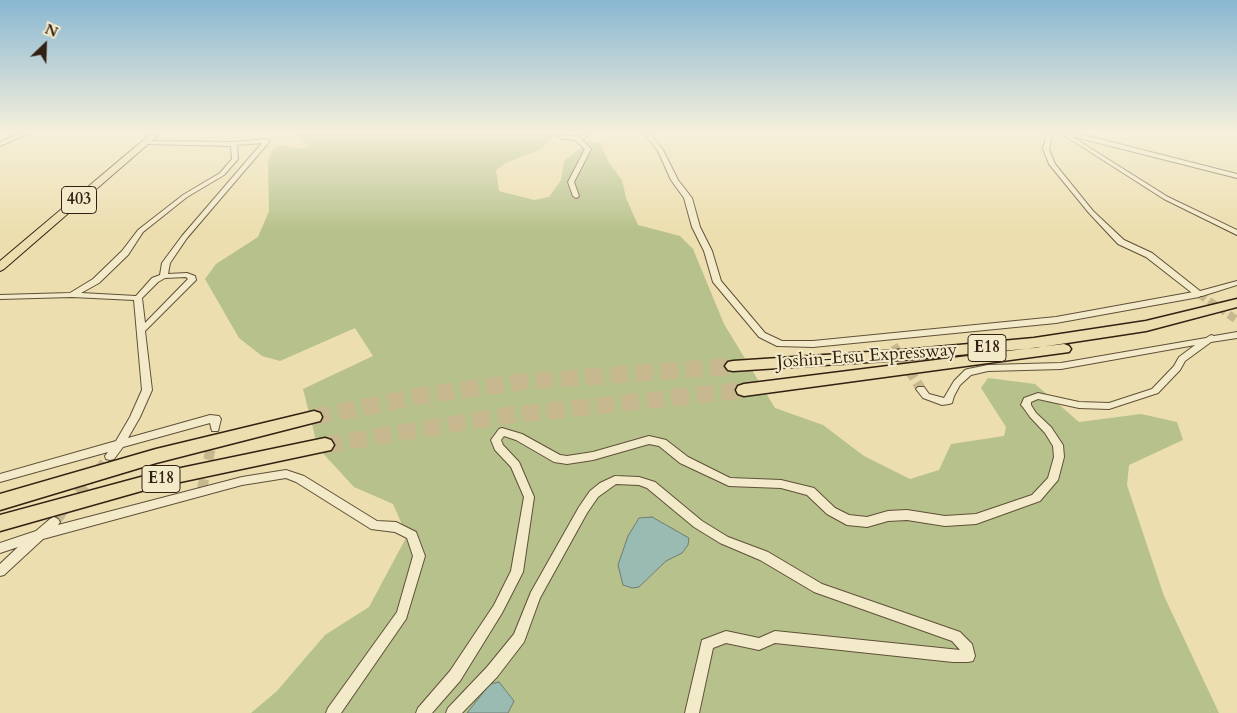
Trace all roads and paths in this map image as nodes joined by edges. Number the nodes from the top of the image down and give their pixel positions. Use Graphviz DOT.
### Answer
graph roads {
  1 [pos="120,165"];
  2 [pos="230,165"];
  3 [pos="246,165"];
  4 [pos="580,165"];
  5 [pos="668,165"];
  6 [pos="1053,165"];
  7 [pos="1114,165"];
  8 [pos="1194,165"];
  9 [pos="1237,176"];
  10 [pos="576,196"];
  11 [pos="1237,233"];
  12 [pos="0,267"];
  13 [pos="164,276"];
  14 [pos="1237,283"];
  15 [pos="1199,294"];
  16 [pos="72,295"];
  17 [pos="0,297"];
  18 [pos="138,298"];
  19 [pos="1237,303"];
  20 [pos="1237,313"];
  21 [pos="142,330"];
  22 [pos="1237,335"];
  23 [pos="1210,338"];
  24 [pos="733,366"];
  25 [pos="921,389"];
  26 [pos="744,390"];
  27 [pos="314,417"];
  28 [pos="215,428"];
  29 [pos="120,444"];
  30 [pos="325,445"];
  31 [pos="110,456"];
  32 [pos="0,478"];
  33 [pos="0,502"];
  34 [pos="54,522"];
  35 [pos="0,523"];
  36 [pos="40,534"];
  37 [pos="0,548"];
  38 [pos="0,571"];
  39 [pos="333,713"];
  40 [pos="423,713"];
  41 [pos="453,713"];
  42 [pos="692,713"];
  1 -- 12 [label="highway, 403"];
  2 -- 16 [label="street"];
  3 -- 13 [label="street"];
  4 -- 10 [label="street"];
  5 -- 15 [label="street"];
  6 -- 15 [label="street"];
  7 -- 11 [label="street"];
  8 -- 9 [label="street"];
  13 -- 18 [label="street"];
  13 -- 21 [label="street"];
  14 -- 15 [label="street"];
  16 -- 17 [label="street"];
  16 -- 18 [label="street"];
  18 -- 21 [label="street"];
  19 -- 24 [label="highway, Joshin-Etsu Expressway / E18"];
  20 -- 26 [label="highway, Joshin-Etsu Expressway / E18"];
  21 -- 29 [label="street"];
  22 -- 23 [label="street"];
  23 -- 25 [label="street"];
  23 -- 40 [label="street"];
  27 -- 33 [label="highway, E18"];
  28 -- 29 [label="street"];
  29 -- 31 [label="street"];
  29 -- 32 [label="street"];
  30 -- 35 [label="highway, E18"];
  34 -- 36 [label="street"];
  36 -- 37 [label="street"];
  36 -- 38 [label="street"];
  36 -- 39 [label="street"];
  41 -- 42 [label="street"];
}
